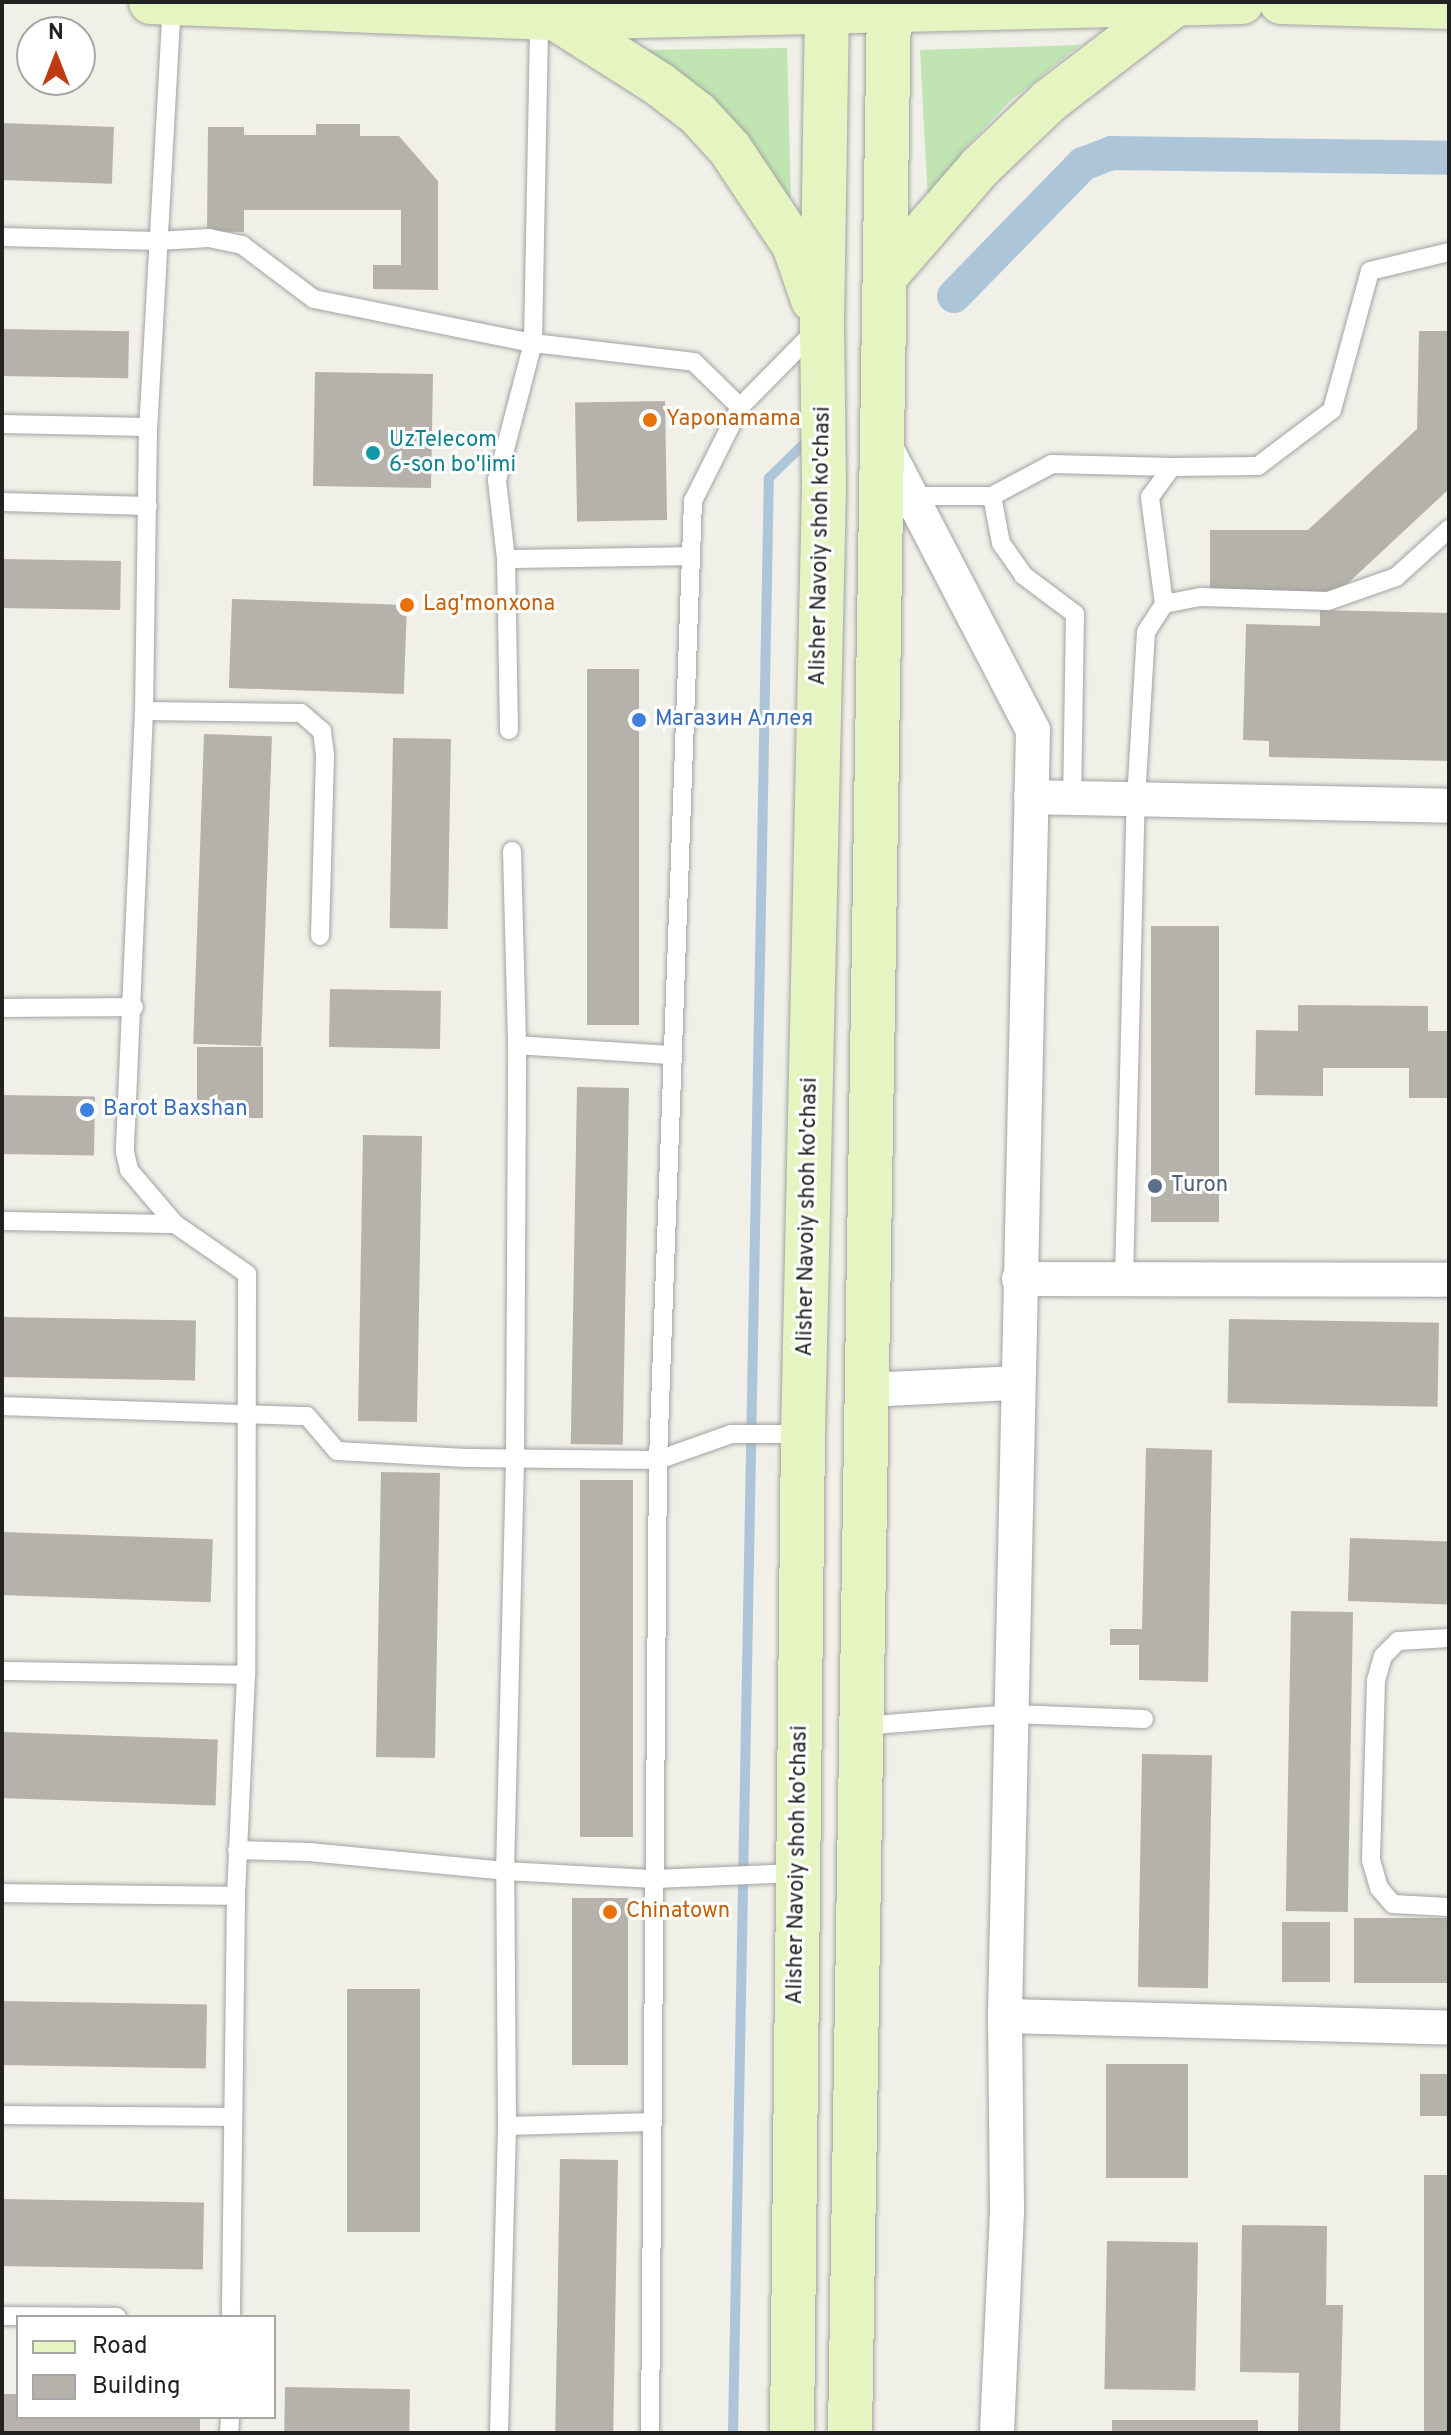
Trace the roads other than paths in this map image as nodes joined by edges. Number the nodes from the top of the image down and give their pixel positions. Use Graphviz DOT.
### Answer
graph roads {
  1 [pos="151,2"];
  2 [pos="172,2"];
  3 [pos="1242,2"];
  4 [pos="1281,2"];
  5 [pos="1173,6"];
  6 [pos="889,7"];
  7 [pos="1449,7"];
  8 [pos="827,8"];
  9 [pos="547,17"];
  10 [pos="2,237"];
  11 [pos="158,241"];
  12 [pos="1449,252"];
  13 [pos="887,274"];
  14 [pos="822,325"];
  15 [pos="533,343"];
  16 [pos="740,407"];
  17 [pos="2,424"];
  18 [pos="148,427"];
  19 [pos="884,444"];
  20 [pos="1172,467"];
  21 [pos="912,496"];
  22 [pos="992,496"];
  23 [pos="2,502"];
  24 [pos="148,506"];
  25 [pos="1449,529"];
  26 [pos="691,556"];
  27 [pos="506,559"];
  28 [pos="1164,604"];
  29 [pos="144,711"];
  30 [pos="509,730"];
  31 [pos="1031,797"];
  32 [pos="1072,798"];
  33 [pos="1136,800"];
  34 [pos="1449,806"];
  35 [pos="512,851"];
  36 [pos="320,936"];
  37 [pos="134,1007"];
  38 [pos="2,1008"];
  39 [pos="517,1045"];
  40 [pos="673,1055"];
  41 [pos="2,1221"];
  42 [pos="175,1224"];
  43 [pos="1019,1279"];
  44 [pos="1124,1279"];
  45 [pos="1449,1280"];
  46 [pos="1017,1383"];
  47 [pos="867,1390"];
  48 [pos="2,1406"];
  49 [pos="247,1413"];
  50 [pos="789,1435"];
  51 [pos="515,1459"];
  52 [pos="658,1460"];
  53 [pos="1449,1638"];
  54 [pos="2,1671"];
  55 [pos="246,1675"];
  56 [pos="1012,1714"];
  57 [pos="1144,1719"];
  58 [pos="862,1726"];
  59 [pos="237,1850"];
  60 [pos="505,1871"];
  61 [pos="780,1873"];
  62 [pos="655,1879"];
  63 [pos="2,1893"];
  64 [pos="236,1896"];
  65 [pos="1449,1907"];
  66 [pos="1005,2016"];
  67 [pos="1449,2028"];
  68 [pos="2,2115"];
  69 [pos="233,2117"];
  70 [pos="653,2122"];
  71 [pos="507,2126"];
  72 [pos="231,2315"];
  73 [pos="499,2433"];
  74 [pos="650,2433"];
  75 [pos="792,2433"];
  76 [pos="850,2433"];
  77 [pos="997,2433"];
  1 -- 2 [label="main road"];
  2 -- 9 [label="main road"];
  2 -- 11 [label="lane"];
  3 -- 5 [label="main road"];
  4 -- 7 [label="main road"];
  5 -- 6 [label="main road"];
  5 -- 13 [label="main road"];
  6 -- 8 [label="main road"];
  6 -- 13 [label="main road"];
  8 -- 9 [label="main road"];
  8 -- 14 [label="main road, Alisher Navoiy shoh ko'chasi"];
  9 -- 14 [label="main road"];
  9 -- 15 [label="lane"];
  10 -- 11 [label="lane"];
  11 -- 15 [label="lane"];
  11 -- 18 [label="lane"];
  12 -- 20 [label="lane"];
  13 -- 19 [label="main road"];
  14 -- 16 [label="lane"];
  14 -- 50 [label="main road, Alisher Navoiy shoh ko'chasi"];
  15 -- 16 [label="lane"];
  15 -- 27 [label="lane"];
  16 -- 26 [label="lane"];
  17 -- 18 [label="lane"];
  18 -- 24 [label="lane"];
  19 -- 21 [label="street"];
  19 -- 47 [label="main road"];
  20 -- 22 [label="lane"];
  20 -- 28 [label="lane"];
  21 -- 22 [label="lane"];
  21 -- 31 [label="street"];
  22 -- 32 [label="lane"];
  23 -- 24 [label="lane"];
  24 -- 29 [label="lane"];
  25 -- 28 [label="lane"];
  26 -- 27 [label="lane"];
  26 -- 40 [label="lane"];
  27 -- 30 [label="lane"];
  28 -- 33 [label="lane"];
  29 -- 36 [label="lane"];
  29 -- 37 [label="lane"];
  31 -- 32 [label="street"];
  31 -- 43 [label="street"];
  32 -- 33 [label="street"];
  33 -- 34 [label="street"];
  33 -- 44 [label="lane"];
  35 -- 39 [label="lane"];
  37 -- 38 [label="lane"];
  37 -- 42 [label="lane"];
  39 -- 40 [label="lane"];
  39 -- 51 [label="lane"];
  40 -- 52 [label="lane"];
  41 -- 42 [label="lane"];
  42 -- 49 [label="lane"];
  43 -- 44 [label="street"];
  43 -- 46 [label="street"];
  44 -- 45 [label="street"];
  46 -- 47 [label="street"];
  46 -- 56 [label="street"];
  47 -- 58 [label="main road"];
  48 -- 49 [label="lane"];
  49 -- 51 [label="lane"];
  49 -- 55 [label="lane"];
  50 -- 52 [label="lane"];
  50 -- 61 [label="main road, Alisher Navoiy shoh ko'chasi"];
  51 -- 52 [label="lane"];
  51 -- 60 [label="lane"];
  52 -- 62 [label="lane"];
  53 -- 65 [label="lane"];
  54 -- 55 [label="lane"];
  55 -- 59 [label="lane"];
  56 -- 57 [label="lane"];
  56 -- 58 [label="lane"];
  56 -- 66 [label="street"];
  58 -- 76 [label="main road"];
  59 -- 60 [label="lane"];
  59 -- 64 [label="lane"];
  60 -- 62 [label="lane"];
  60 -- 71 [label="lane"];
  61 -- 62 [label="lane"];
  61 -- 75 [label="main road, Alisher Navoiy shoh ko'chasi"];
  62 -- 70 [label="lane"];
  63 -- 64 [label="lane"];
  64 -- 69 [label="lane"];
  66 -- 67 [label="street"];
  66 -- 77 [label="street"];
  68 -- 69 [label="lane"];
  69 -- 72 [label="lane"];
  70 -- 71 [label="lane"];
  70 -- 74 [label="lane"];
  71 -- 73 [label="lane"];
}
